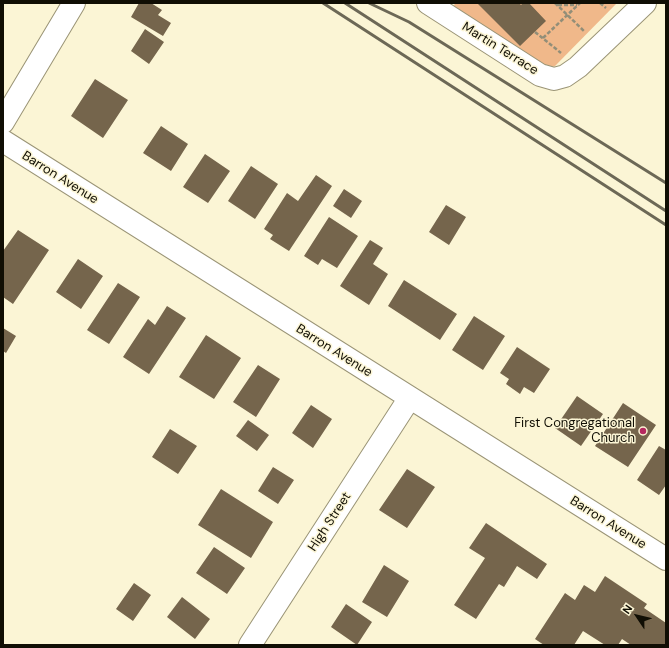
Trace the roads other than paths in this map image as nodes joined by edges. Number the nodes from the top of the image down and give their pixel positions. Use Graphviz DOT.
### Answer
graph roads {
  1 [pos="74,3"];
  2 [pos="428,3"];
  3 [pos="645,3"];
  4 [pos="3,122"];
  5 [pos="3,141"];
  6 [pos="410,399"];
  7 [pos="666,559"];
  8 [pos="250,645"];
  1 -- 4 [label="street"];
  2 -- 3 [label="street, Martin Terrace"];
  5 -- 6 [label="street, Barron Avenue"];
  6 -- 7 [label="street, Barron Avenue"];
  6 -- 8 [label="street, High Street"];
}
